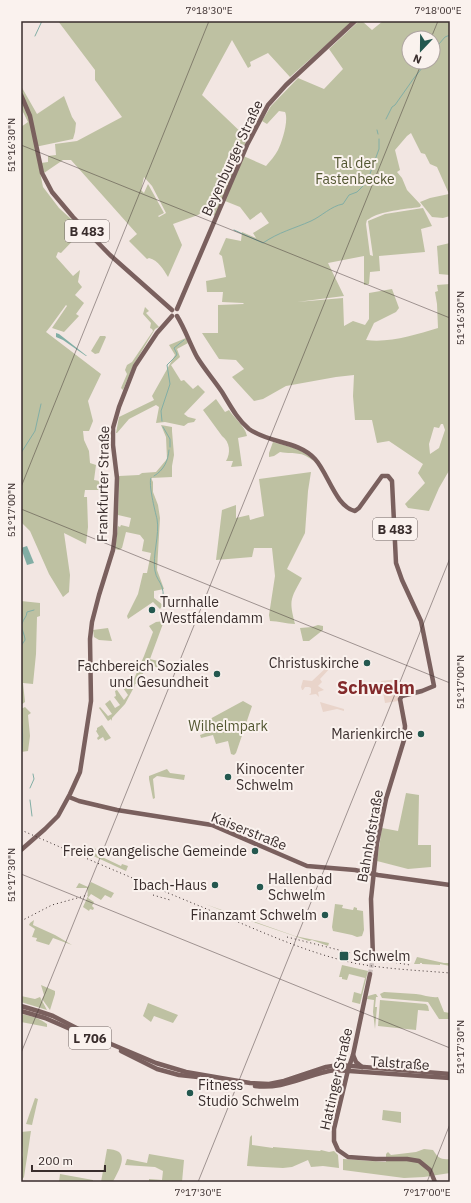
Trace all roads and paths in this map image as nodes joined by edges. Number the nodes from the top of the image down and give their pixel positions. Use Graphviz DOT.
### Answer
graph roads {
  1 [pos="355,21"];
  2 [pos="21,95"];
  3 [pos="174,310"];
  4 [pos="174,316"];
  5 [pos="69,797"];
  6 [pos="79,801"];
  7 [pos="64,806"];
  8 [pos="21,850"];
  9 [pos="373,874"];
  10 [pos="450,885"];
  11 [pos="373,957"];
  12 [pos="370,974"];
  13 [pos="21,1006"];
  14 [pos="21,1011"];
  15 [pos="353,1056"];
  16 [pos="362,1067"];
  17 [pos="349,1068"];
  18 [pos="450,1074"];
  19 [pos="450,1078"];
  20 [pos="435,1182"];
  1 -- 3 [label="main road, Beyenburger Straße"];
  2 -- 3 [label="main road, B 483"];
  3 -- 4 [label="main road, B 483"];
  3 -- 4 [label="main road, B 483"];
  4 -- 5 [label="main road, Frankfurter Straße"];
  4 -- 9 [label="main road, Bahnhofstraße / B 483"];
  5 -- 6 [label="main road, Kaiserstraße"];
  5 -- 7 [label="main road, Frankfurter Straße"];
  6 -- 7 [label="main road"];
  6 -- 9 [label="main road, Kaiserstraße"];
  7 -- 8 [label="main road, Frankfurter Straße"];
  9 -- 10 [label="main road, Kaiserstraße"];
  9 -- 11 [label="main road, Bahnhofstraße / B 483"];
  12 -- 15 [label="main road, Hattinger Straße"];
  13 -- 17 [label="main road, L 706"];
  14 -- 17 [label="main road, L 706"];
  15 -- 16 [label="main road"];
  15 -- 17 [label="main road, Hattinger Straße"];
  16 -- 17 [label="main road, Talstraße / L 706"];
  16 -- 18 [label="main road, Talstraße"];
  17 -- 19 [label="main road, Talstraße"];
  17 -- 20 [label="main road, Hattinger Straße"];
}
